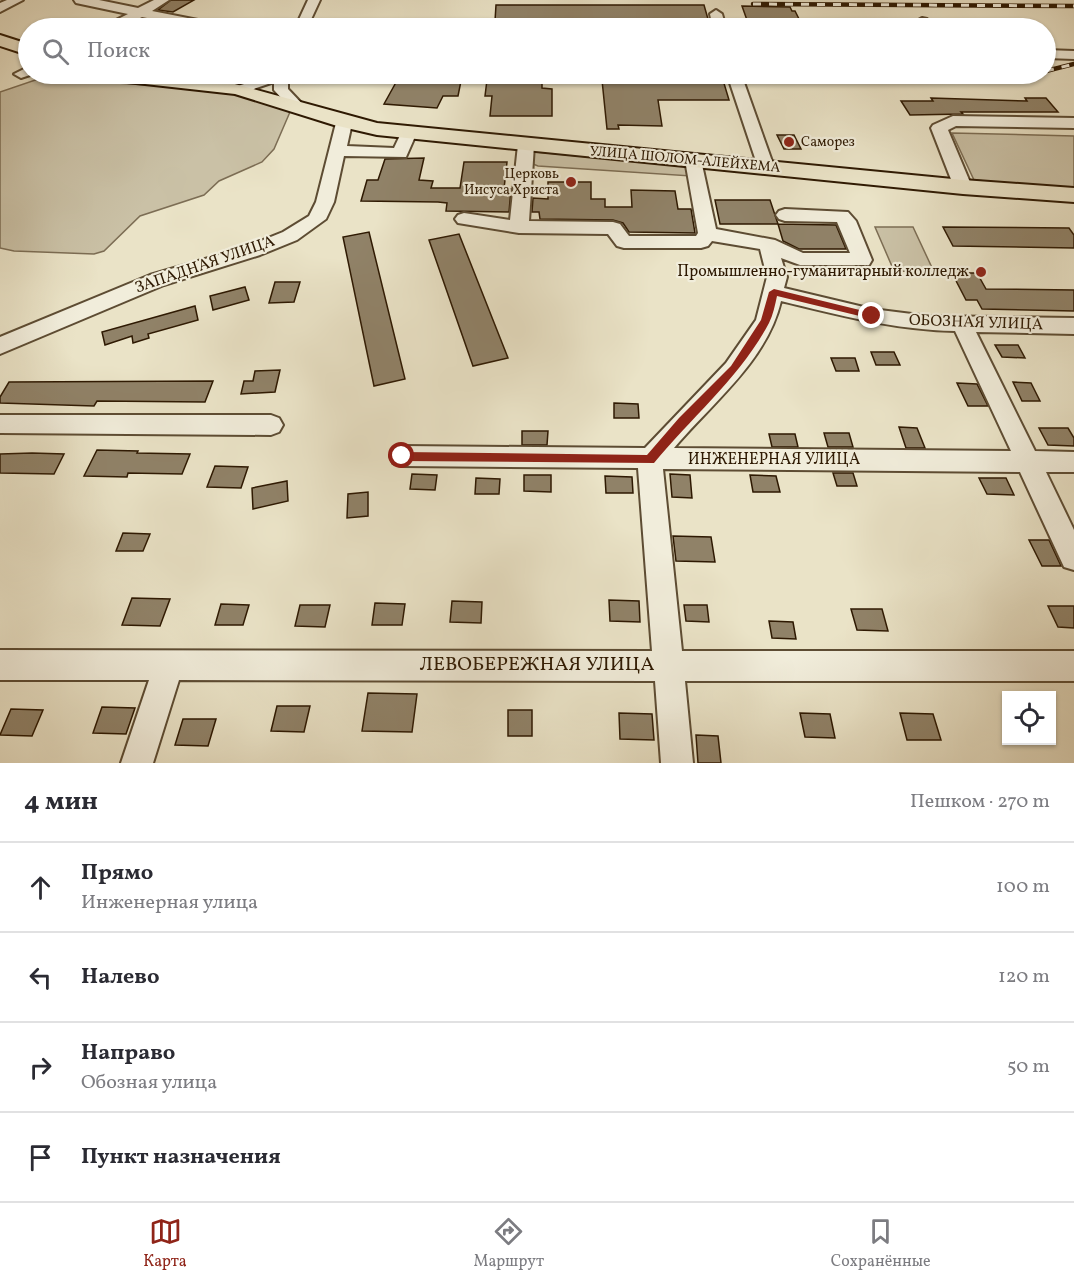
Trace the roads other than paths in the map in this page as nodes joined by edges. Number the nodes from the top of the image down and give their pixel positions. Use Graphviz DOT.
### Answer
graph roads {
  1 [pos="17,0"];
  2 [pos="80,0"];
  3 [pos="163,0"];
  4 [pos="314,0"];
  5 [pos="0,8"];
  6 [pos="140,12"];
  7 [pos="716,14"];
  8 [pos="129,18"];
  9 [pos="169,18"];
  10 [pos="306,18"];
  11 [pos="717,18"];
  12 [pos="0,40"];
  13 [pos="18,46"];
  14 [pos="1056,54"];
  15 [pos="1074,55"];
  16 [pos="206,84"];
  17 [pos="260,84"];
  18 [pos="280,84"];
  19 [pos="737,84"];
  20 [pos="239,90"];
  21 [pos="299,109"];
  22 [pos="344,123"];
  23 [pos="1074,123"];
  24 [pos="409,132"];
  25 [pos="526,145"];
  26 [pos="337,151"];
  27 [pos="693,160"];
  28 [pos="766,167"];
  29 [pos="963,186"];
  30 [pos="1074,195"];
  31 [pos="785,215"];
  32 [pos="464,219"];
  33 [pos="519,227"];
  34 [pos="708,234"];
  35 [pos="768,244"];
  36 [pos="774,292"];
  37 [pos="962,324"];
  38 [pos="1074,326"];
  39 [pos="2,344"];
  40 [pos="0,424"];
  41 [pos="271,425"];
  42 [pos="402,456"];
  43 [pos="650,459"];
  44 [pos="1027,461"];
  45 [pos="1074,462"];
  46 [pos="1074,558"];
  47 [pos="0,665"];
  48 [pos="169,665"];
  49 [pos="667,665"];
  50 [pos="1074,666"];
  51 [pos="137,763"];
  52 [pos="677,763"];
  1 -- 5 [label="street"];
  2 -- 6 [label="street"];
  3 -- 6 [label="street"];
  4 -- 10 [label="street"];
  6 -- 8 [label="street"];
  6 -- 9 [label="street"];
  7 -- 11 [label="street"];
  12 -- 13 [label="main road"];
  14 -- 15 [label="street"];
  16 -- 20 [label="main road, УЛИЦА ШОЛОМ-АЛЕЙХЕМА"];
  17 -- 20 [label="street"];
  18 -- 21 [label="street"];
  19 -- 28 [label="street"];
  20 -- 21 [label="main road, УЛИЦА ШОЛОМ-АЛЕЙХЕМА"];
  21 -- 22 [label="main road, УЛИЦА ШОЛОМ-АЛЕЙХЕМА"];
  22 -- 24 [label="main road, УЛИЦА ШОЛОМ-АЛЕЙХЕМА"];
  22 -- 26 [label="street, ЗАПАДНАЯ УЛИЦА"];
  23 -- 29 [label="street"];
  24 -- 25 [label="main road, УЛИЦА ШОЛОМ-АЛЕЙХЕМА"];
  24 -- 26 [label="street"];
  25 -- 27 [label="main road, УЛИЦА ШОЛОМ-АЛЕЙХЕМА"];
  25 -- 33 [label="street"];
  26 -- 39 [label="street, ЗАПАДНАЯ УЛИЦА"];
  27 -- 28 [label="main road, УЛИЦА ШОЛОМ-АЛЕЙХЕМА"];
  27 -- 34 [label="street"];
  28 -- 29 [label="main road, УЛИЦА ШОЛОМ-АЛЕЙХЕМА"];
  29 -- 30 [label="main road, УЛИЦА ШОЛОМ-АЛЕЙХЕМА"];
  31 -- 35 [label="street"];
  32 -- 33 [label="street"];
  33 -- 34 [label="street"];
  34 -- 35 [label="street"];
  35 -- 36 [label="street"];
  36 -- 37 [label="street, ОБОЗНАЯ УЛИЦА"];
  36 -- 43 [label="street"];
  37 -- 38 [label="street, ОБОЗНАЯ УЛИЦА"];
  37 -- 44 [label="street"];
  40 -- 41 [label="street"];
  42 -- 43 [label="street, ИНЖЕНЕРНАЯ УЛИЦА"];
  43 -- 44 [label="street, ИНЖЕНЕРНАЯ УЛИЦА"];
  43 -- 49 [label="street"];
  44 -- 45 [label="street, ИНЖЕНЕРНАЯ УЛИЦА"];
  44 -- 46 [label="street"];
  47 -- 48 [label="street, ЛЕВОБЕРЕЖНАЯ УЛИЦА"];
  48 -- 49 [label="street, ЛЕВОБЕРЕЖНАЯ УЛИЦА"];
  48 -- 51 [label="street"];
  49 -- 50 [label="street, ЛЕВОБЕРЕЖНАЯ УЛИЦА"];
  49 -- 52 [label="street"];
}
